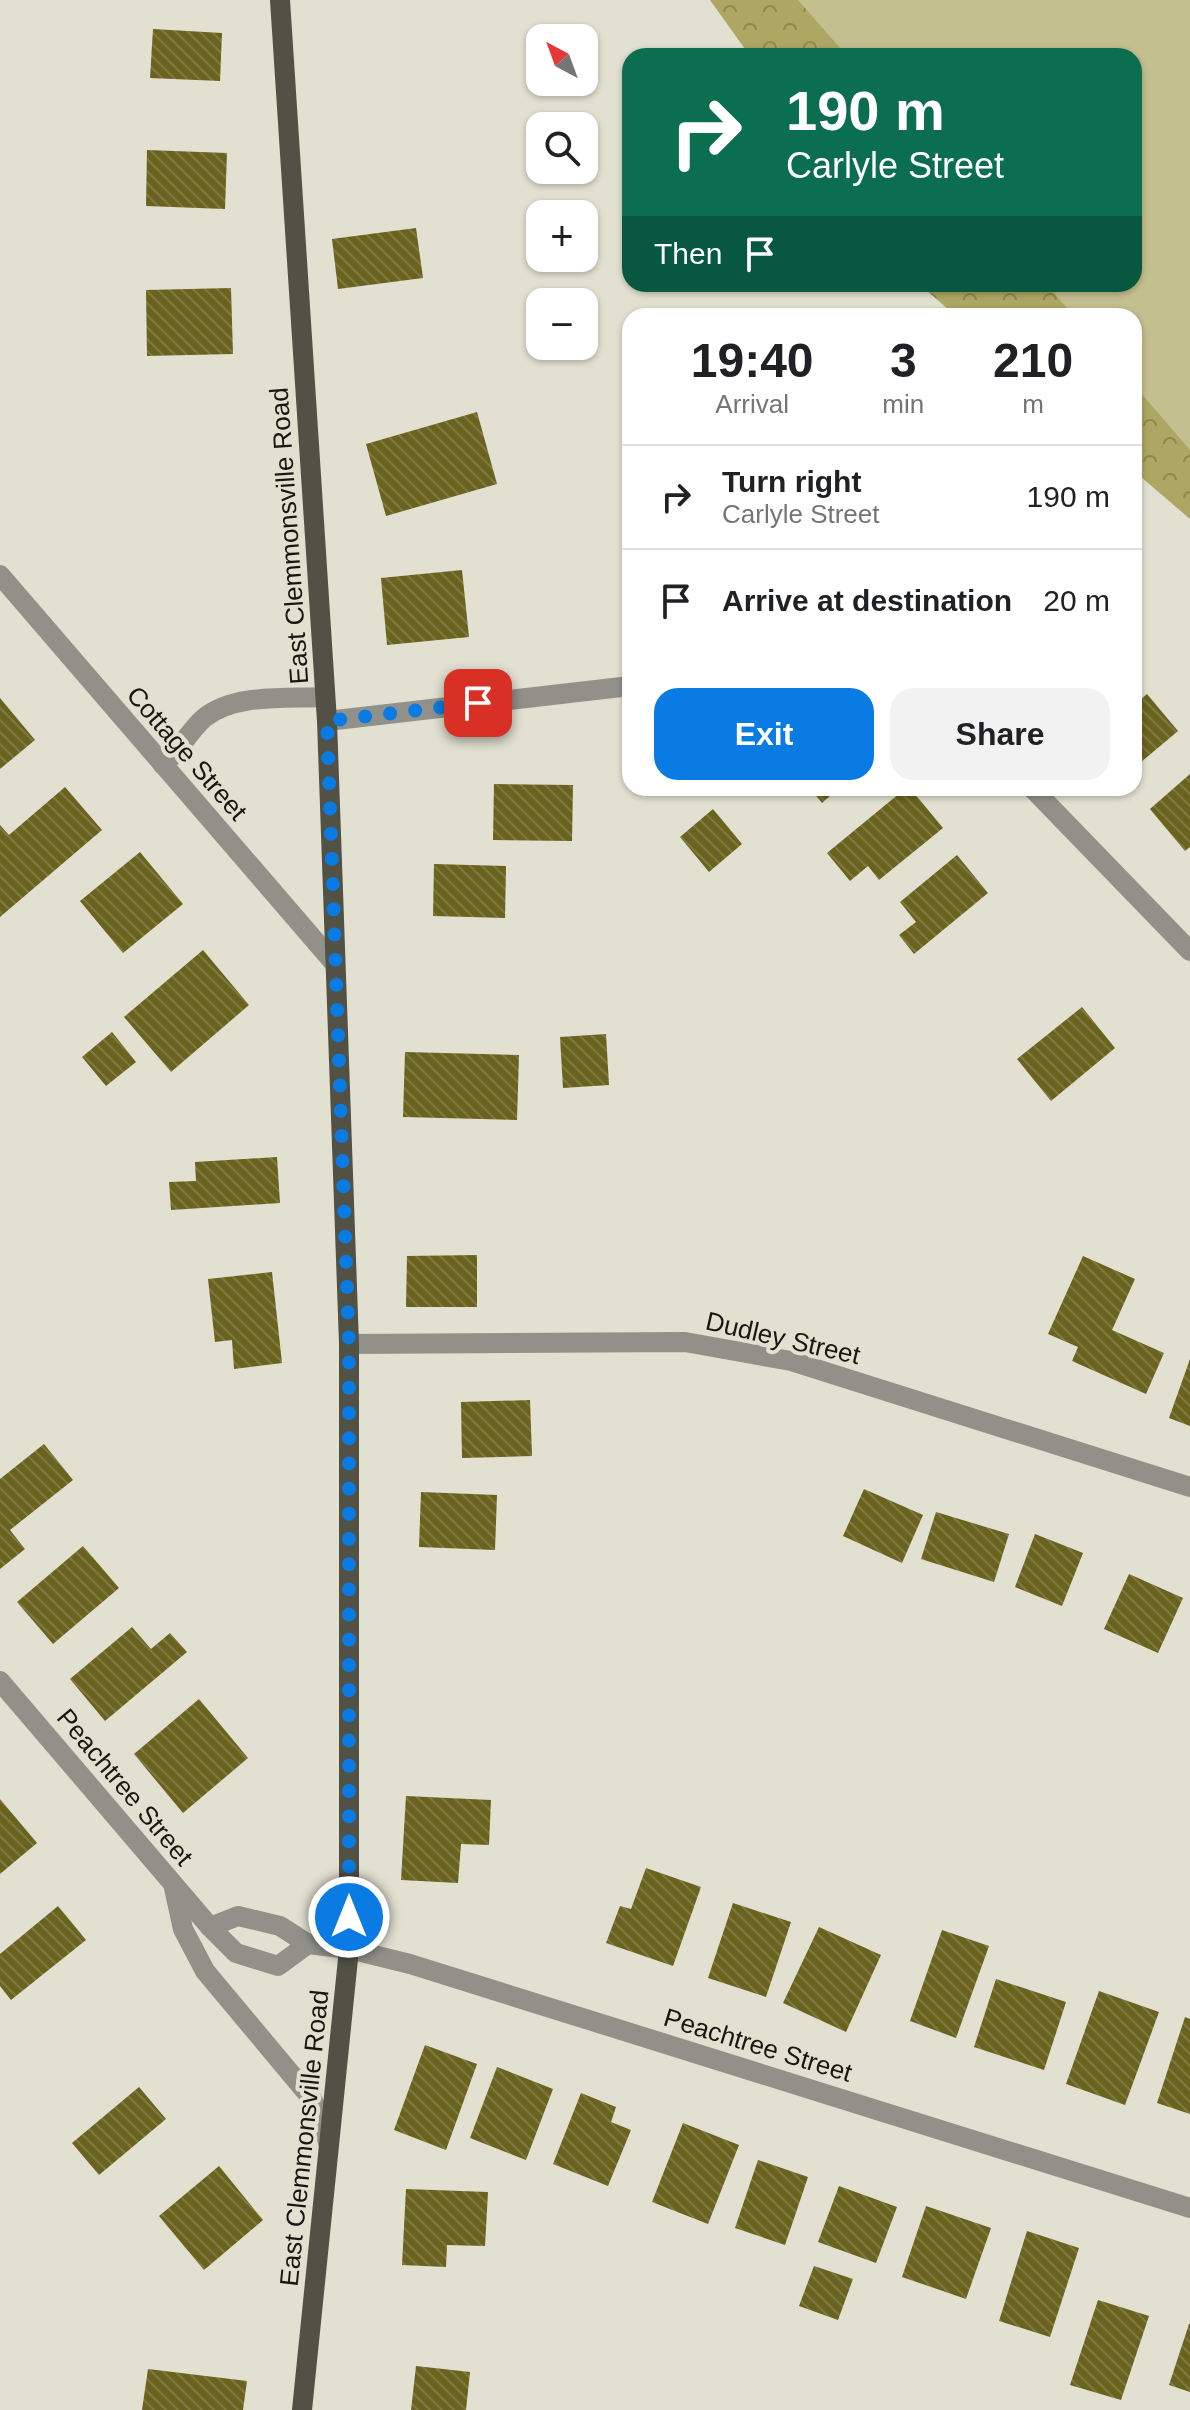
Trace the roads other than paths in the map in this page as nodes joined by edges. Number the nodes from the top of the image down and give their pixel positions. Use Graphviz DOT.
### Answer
graph roads {
  1 [pos="280,0"];
  2 [pos="0,575"];
  3 [pos="622,687"];
  4 [pos="325,697"];
  5 [pos="327,721"];
  6 [pos="163,765"];
  7 [pos="1040,796"];
  8 [pos="1190,951"];
  9 [pos="335,964"];
  10 [pos="349,1344"];
  11 [pos="1190,1487"];
  12 [pos="0,1681"];
  13 [pos="173,1884"];
  14 [pos="210,1927"];
  15 [pos="308,1944"];
  16 [pos="349,1949"];
  17 [pos="329,2149"];
  18 [pos="1190,2208"];
  19 [pos="302,2410"];
  1 -- 4 [label="main road, East Clemmonsville Road"];
  2 -- 6 [label="street, Cottage Street"];
  3 -- 5 [label="street"];
  4 -- 5 [label="main road, East Clemmonsville Road"];
  4 -- 6 [label="street"];
  5 -- 9 [label="main road, East Clemmonsville Road"];
  6 -- 9 [label="street, Cottage Street"];
  7 -- 8 [label="street"];
  9 -- 10 [label="main road, East Clemmonsville Road"];
  10 -- 11 [label="street, Dudley Street"];
  10 -- 16 [label="main road, East Clemmonsville Road"];
  12 -- 13 [label="street, Peachtree Street"];
  13 -- 14 [label="street, Peachtree Street"];
  13 -- 17 [label="street"];
  14 -- 15 [label="street, Peachtree Street"];
  14 -- 15 [label="street, Peachtree Street"];
  15 -- 16 [label="street, Peachtree Street"];
  16 -- 17 [label="main road, East Clemmonsville Road"];
  16 -- 18 [label="street, Peachtree Street"];
  17 -- 19 [label="main road, East Clemmonsville Road"];
}
